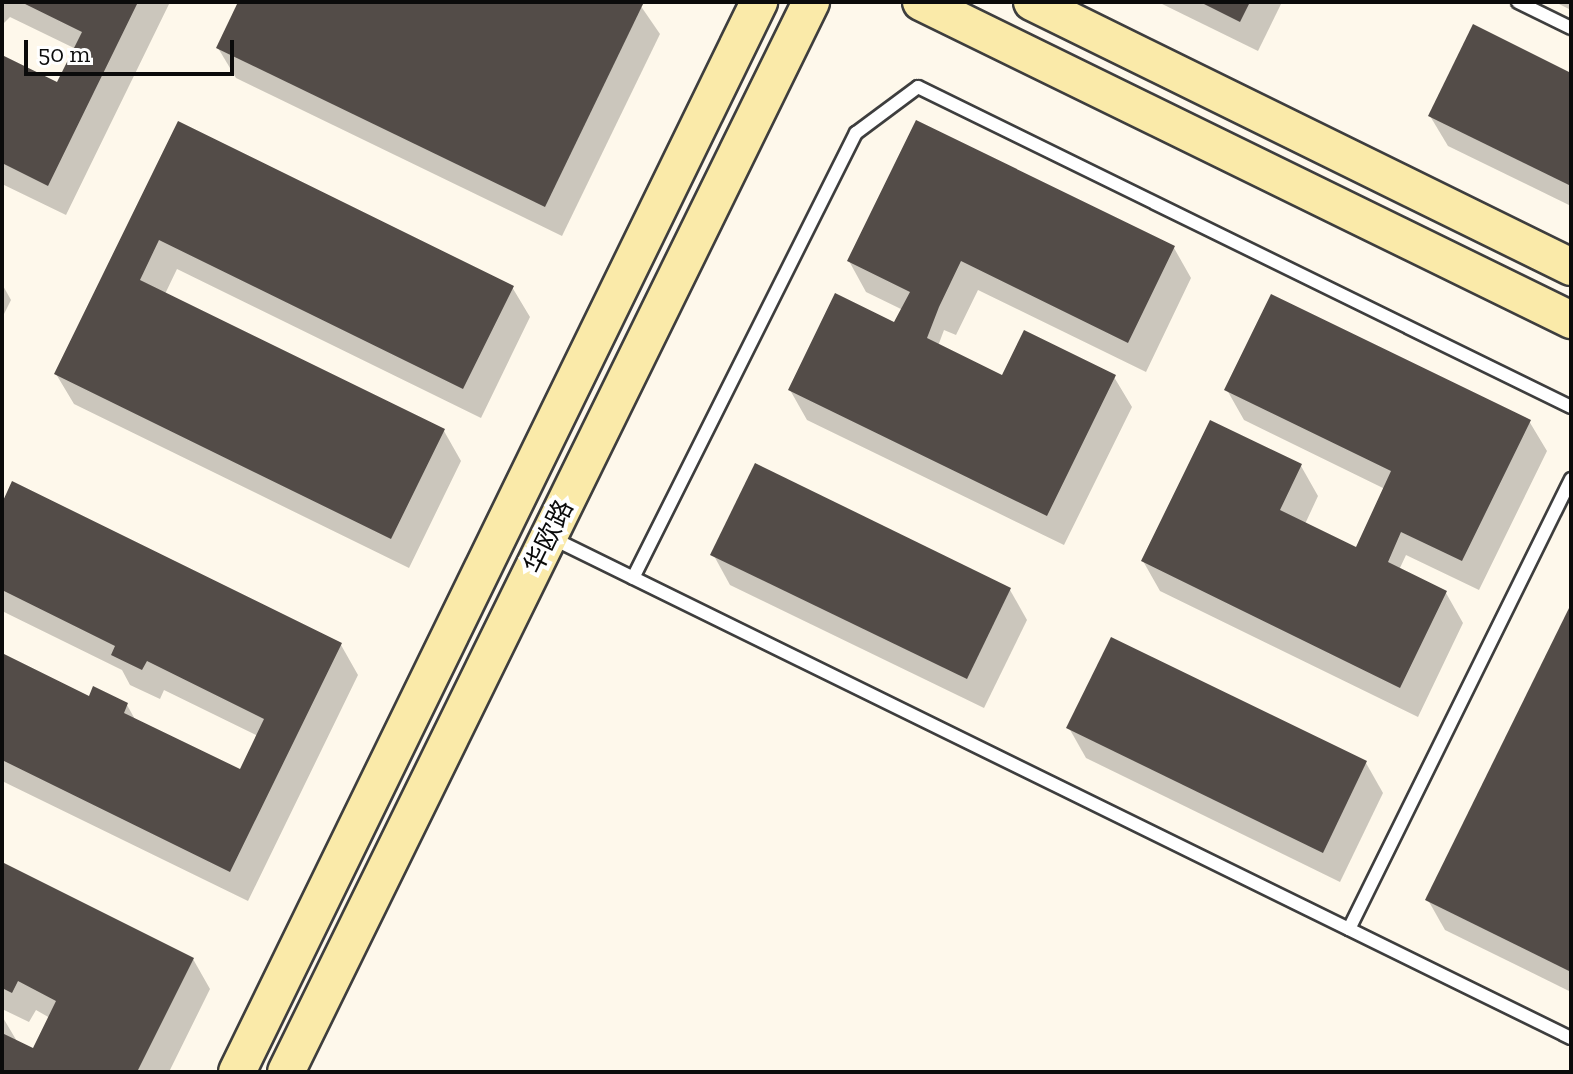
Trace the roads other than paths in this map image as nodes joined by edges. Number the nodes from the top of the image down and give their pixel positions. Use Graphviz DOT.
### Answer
graph roads {
  1 [pos="759,2"];
  2 [pos="811,2"];
  3 [pos="921,2"];
  4 [pos="1032,2"];
  5 [pos="1518,2"];
  6 [pos="1571,28"];
  7 [pos="1571,267"];
  8 [pos="1571,320"];
  9 [pos="1571,407"];
  10 [pos="1571,479"];
  11 [pos="549,537"];
  12 [pos="633,578"];
  13 [pos="1349,929"];
  14 [pos="1571,1038"];
  15 [pos="237,1072"];
  16 [pos="286,1072"];
  1 -- 15 [label="main road, 华欧路"];
  2 -- 11 [label="main road, 华欧路"];
  3 -- 8 [label="main road"];
  4 -- 7 [label="main road"];
  5 -- 6 [label="lane"];
  9 -- 12 [label="lane"];
  10 -- 13 [label="lane"];
  11 -- 12 [label="lane"];
  11 -- 16 [label="main road, 华欧路"];
  12 -- 13 [label="lane"];
  13 -- 14 [label="lane"];
}
